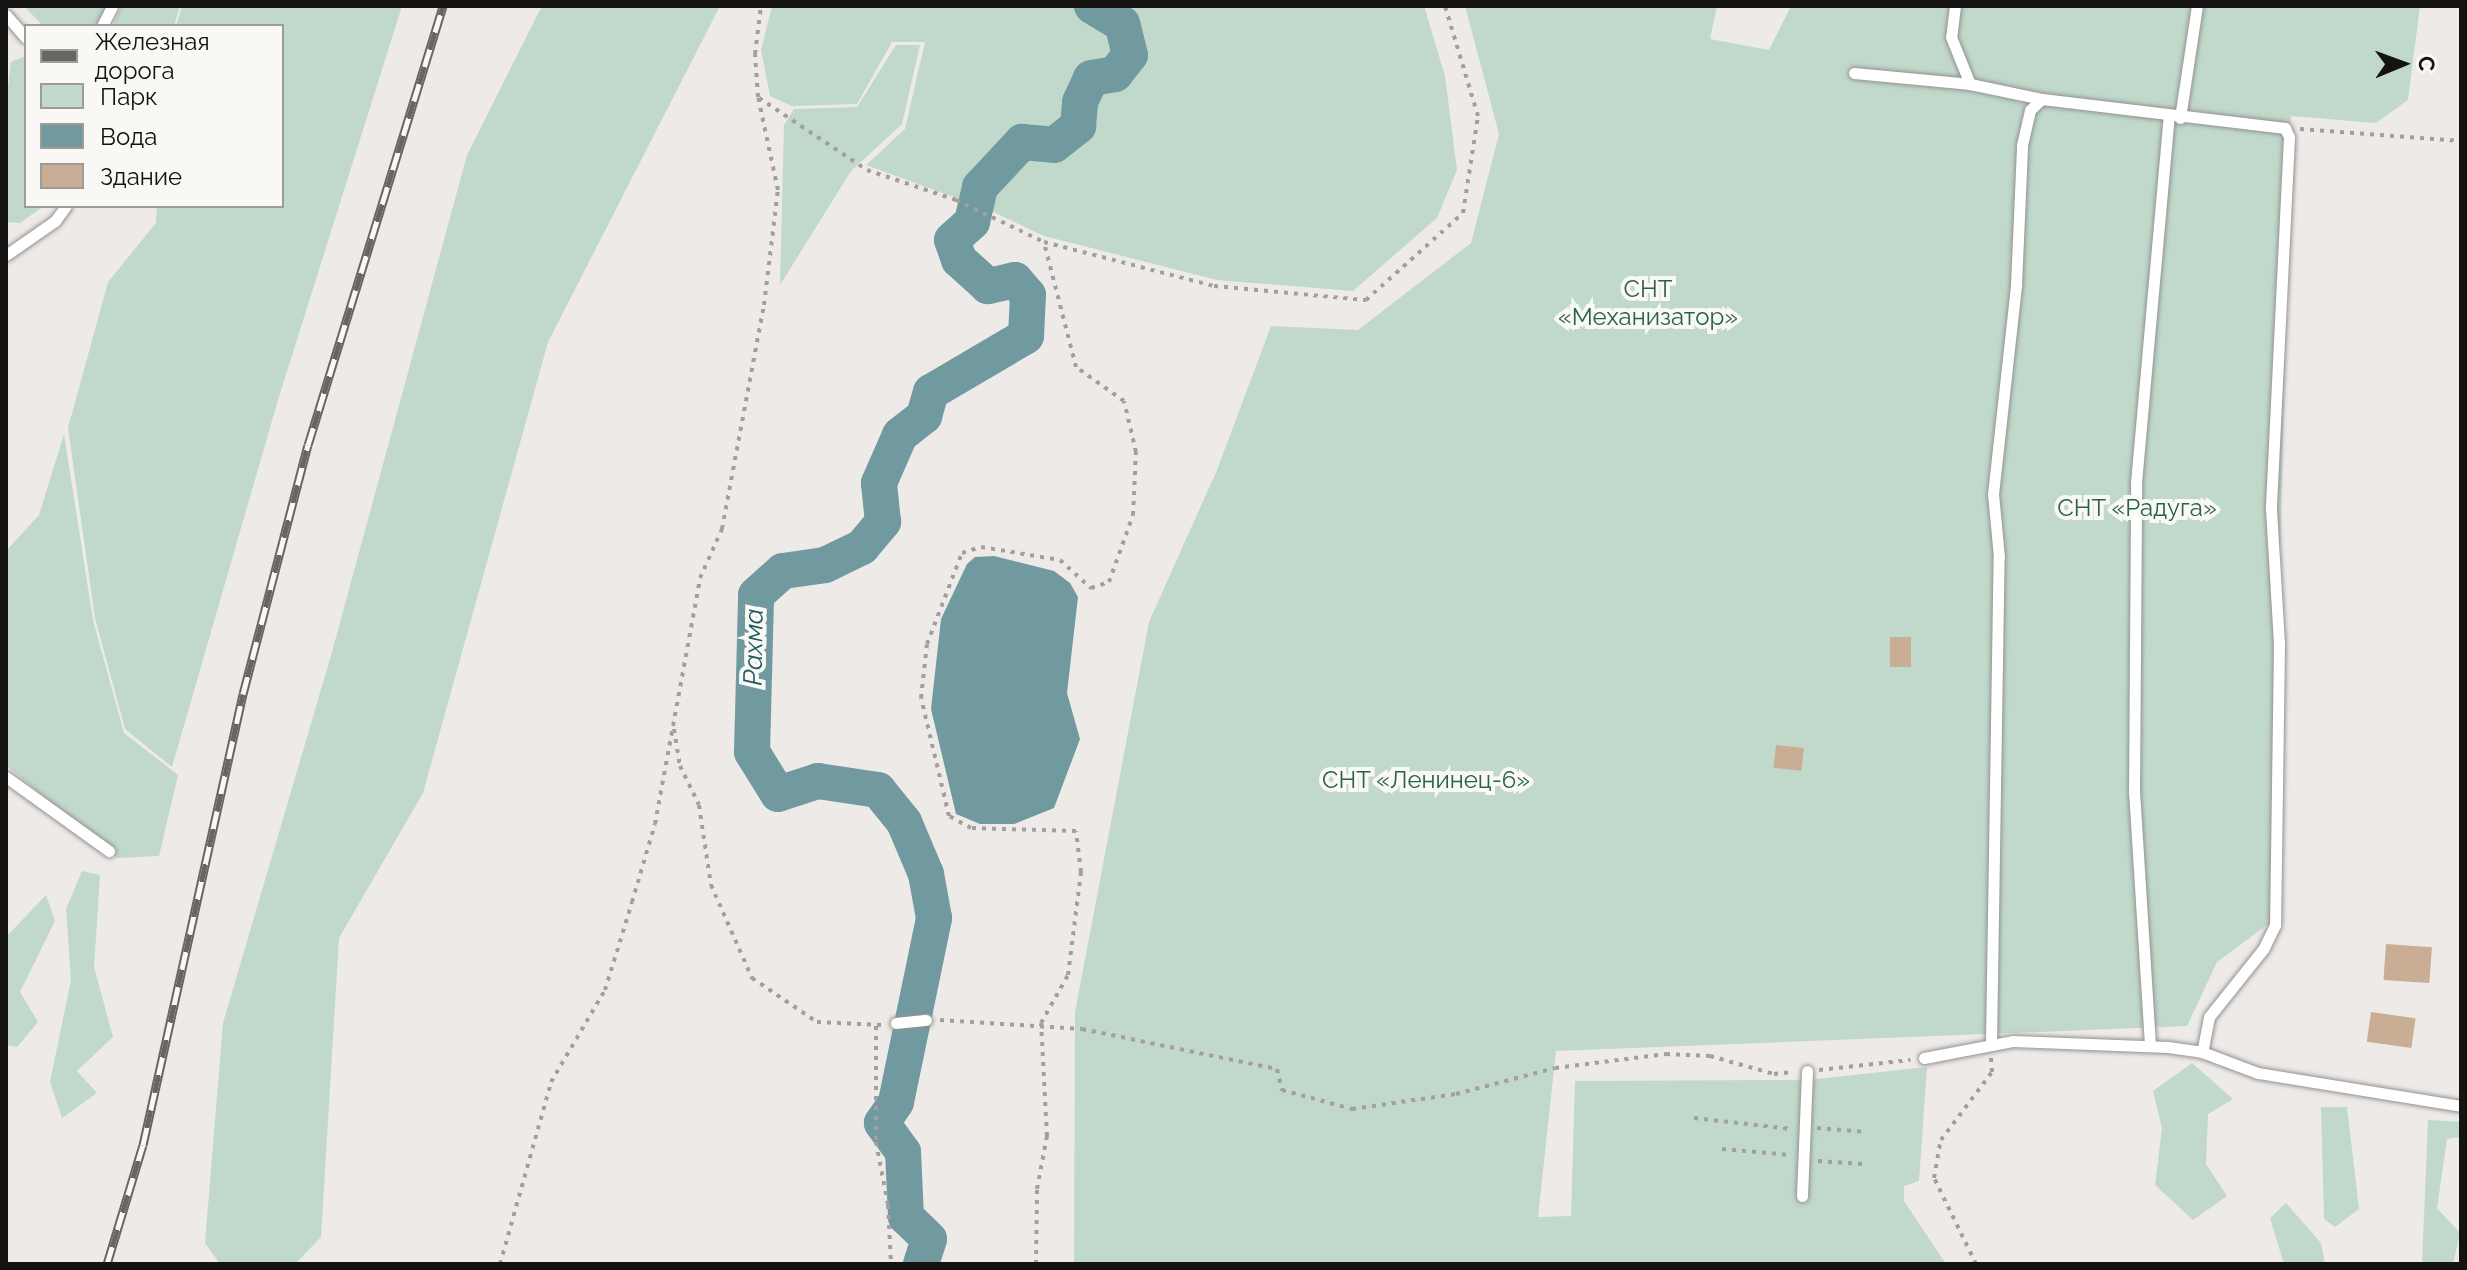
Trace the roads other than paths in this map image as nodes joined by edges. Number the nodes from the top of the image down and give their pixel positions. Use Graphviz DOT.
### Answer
graph roads {
  1 [pos="112,6"];
  2 [pos="1955,6"];
  3 [pos="2197,6"];
  4 [pos="6,15"];
  5 [pos="103,24"];
  6 [pos="24,36"];
  7 [pos="1854,73"];
  8 [pos="1970,84"];
  9 [pos="2042,99"];
  10 [pos="2174,117"];
  11 [pos="65,208"];
  12 [pos="6,255"];
  13 [pos="6,777"];
  14 [pos="109,851"];
  15 [pos="926,1020"];
  16 [pos="896,1023"];
  17 [pos="1991,1043"];
  18 [pos="2150,1045"];
  19 [pos="2202,1052"];
  20 [pos="1924,1058"];
  21 [pos="1807,1071"];
  22 [pos="2461,1106"];
  23 [pos="1802,1196"];
  1 -- 5 [label="lane"];
  2 -- 8 [label="lane"];
  3 -- 10 [label="lane"];
  4 -- 6 [label="lane"];
  7 -- 8 [label="lane"];
  8 -- 9 [label="lane"];
  9 -- 10 [label="lane"];
  9 -- 17 [label="lane"];
  10 -- 18 [label="lane"];
  10 -- 19 [label="lane"];
  11 -- 12 [label="lane"];
  13 -- 14 [label="lane"];
  15 -- 16 [label="lane"];
  17 -- 18 [label="lane"];
  17 -- 20 [label="lane"];
  18 -- 19 [label="lane"];
  19 -- 22 [label="lane"];
  21 -- 23 [label="lane"];
}
